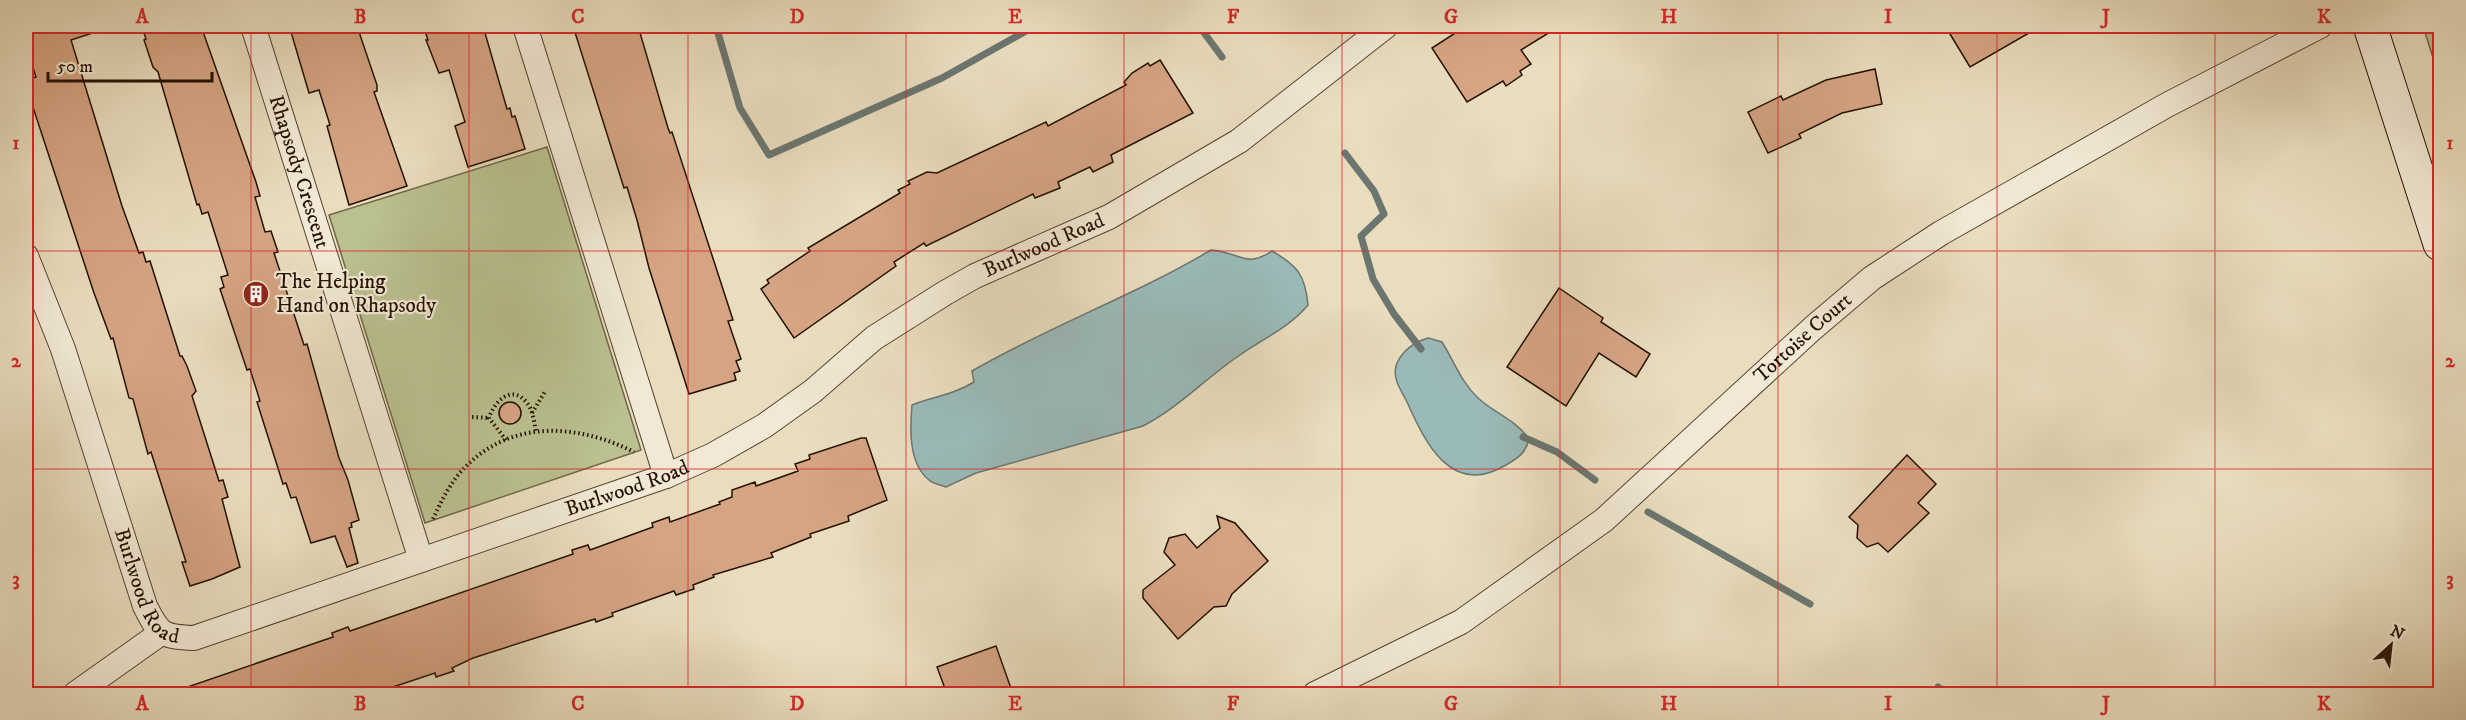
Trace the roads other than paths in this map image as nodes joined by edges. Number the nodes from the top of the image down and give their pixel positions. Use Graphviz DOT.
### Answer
graph roads {
  1 [pos="253,26"];
  2 [pos="525,26"];
  3 [pos="1386,26"];
  4 [pos="2320,26"];
  5 [pos="2370,26"];
  6 [pos="2440,244"];
  7 [pos="26,256"];
  8 [pos="666,476"];
  9 [pos="421,560"];
  10 [pos="161,633"];
  11 [pos="75,694"];
  12 [pos="1315,694"];
  1 -- 9 [label="street, Rhapsody Crescent"];
  2 -- 8 [label="street"];
  3 -- 8 [label="street, Burlwood Road"];
  4 -- 12 [label="street, Tortoise Court"];
  5 -- 6 [label="street"];
  7 -- 10 [label="street, Burlwood Road"];
  8 -- 9 [label="street, Burlwood Road"];
  9 -- 10 [label="street, Burlwood Road"];
  10 -- 11 [label="street"];
}
